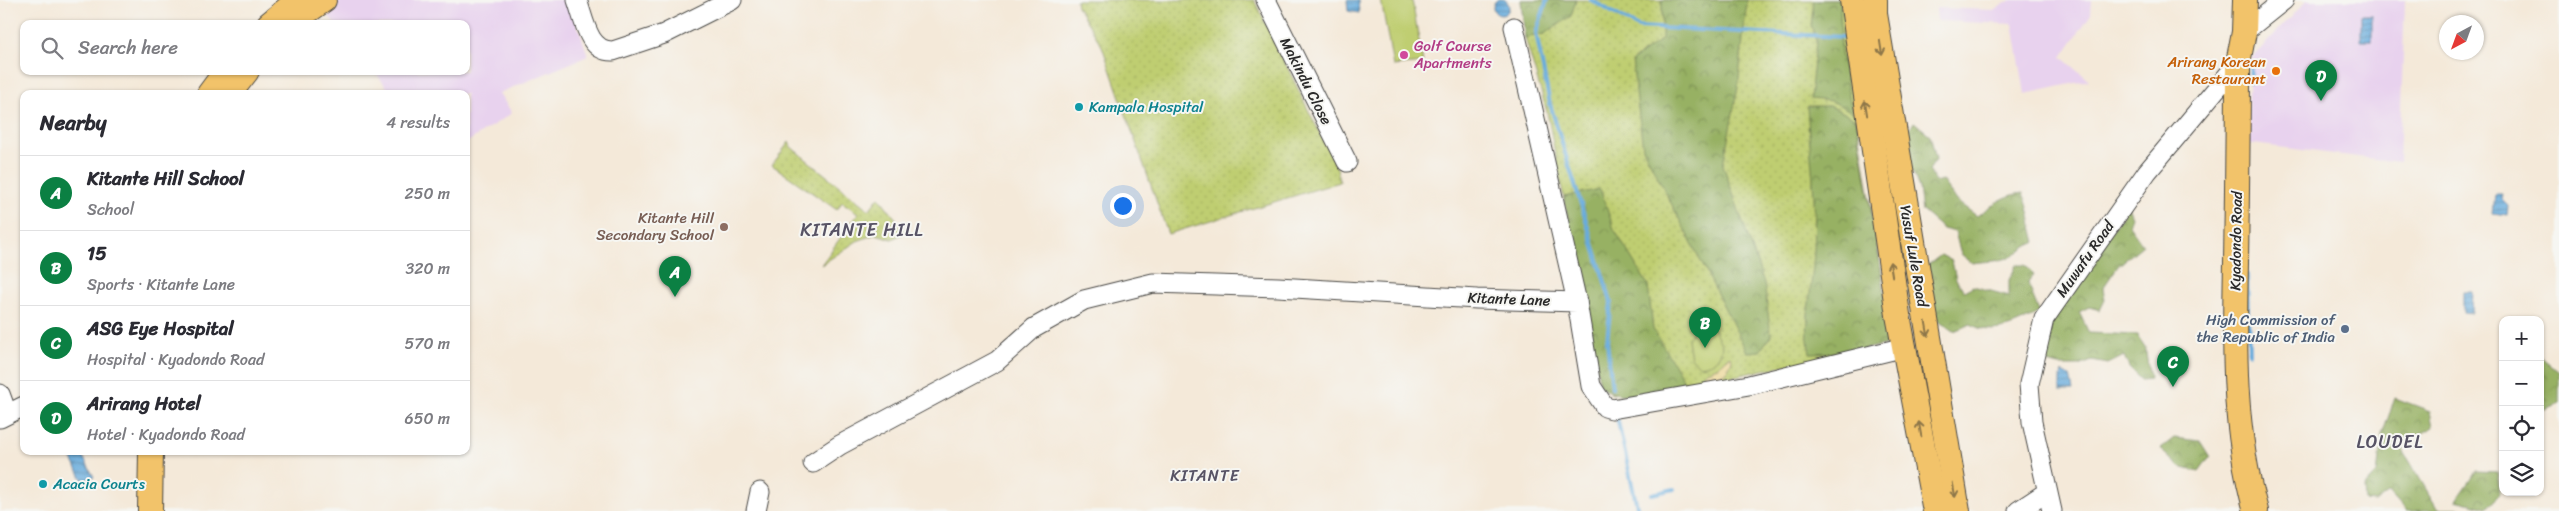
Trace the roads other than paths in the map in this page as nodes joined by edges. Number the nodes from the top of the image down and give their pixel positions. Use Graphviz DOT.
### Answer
graph roads {
  1 [pos="298,0"];
  2 [pos="324,0"];
  3 [pos="577,0"];
  4 [pos="732,0"];
  5 [pos="1266,0"];
  6 [pos="1852,0"];
  7 [pos="1875,0"];
  8 [pos="2245,0"];
  9 [pos="2284,0"];
  10 [pos="274,20"];
  11 [pos="296,20"];
  12 [pos="1514,27"];
  13 [pos="2244,32"];
  14 [pos="2238,63"];
  15 [pos="223,75"];
  16 [pos="244,75"];
  17 [pos="212,90"];
  18 [pos="232,90"];
  19 [pos="1347,162"];
  20 [pos="1577,302"];
  21 [pos="1905,347"];
  22 [pos="0,394"];
  23 [pos="10,412"];
  24 [pos="134,455"];
  25 [pos="151,455"];
  26 [pos="813,463"];
  27 [pos="760,492"];
  28 [pos="2047,492"];
  29 [pos="133,511"];
  30 [pos="150,511"];
  31 [pos="756,511"];
  32 [pos="1935,511"];
  33 [pos="1958,511"];
  34 [pos="2018,511"];
  35 [pos="2052,511"];
  36 [pos="2256,511"];
  1 -- 10 [label="main road"];
  2 -- 11 [label="main road"];
  3 -- 4 [label="street"];
  5 -- 19 [label="street, Makindu Close"];
  21 -- 6 [label="main road, Yusuf Lule Road, one-way"];
  7 -- 33 [label="main road, Yusuf Lule Road, one-way"];
  8 -- 13 [label="main road, Kyadondo Road"];
  9 -- 13 [label="street"];
  12 -- 20 [label="street"];
  13 -- 14 [label="main road, Kyadondo Road"];
  14 -- 28 [label="street, Muwafu Road"];
  14 -- 36 [label="main road, Kyadondo Road"];
  15 -- 17 [label="main road"];
  16 -- 18 [label="main road"];
  20 -- 21 [label="street"];
  20 -- 26 [label="street, Kitante Lane"];
  32 -- 21 [label="main road, Yusuf Lule Road, one-way"];
  22 -- 23 [label="street"];
  24 -- 29 [label="main road"];
  25 -- 30 [label="main road"];
  27 -- 31 [label="street"];
  28 -- 34 [label="street"];
  28 -- 35 [label="street, Muwafu Road"];
}
